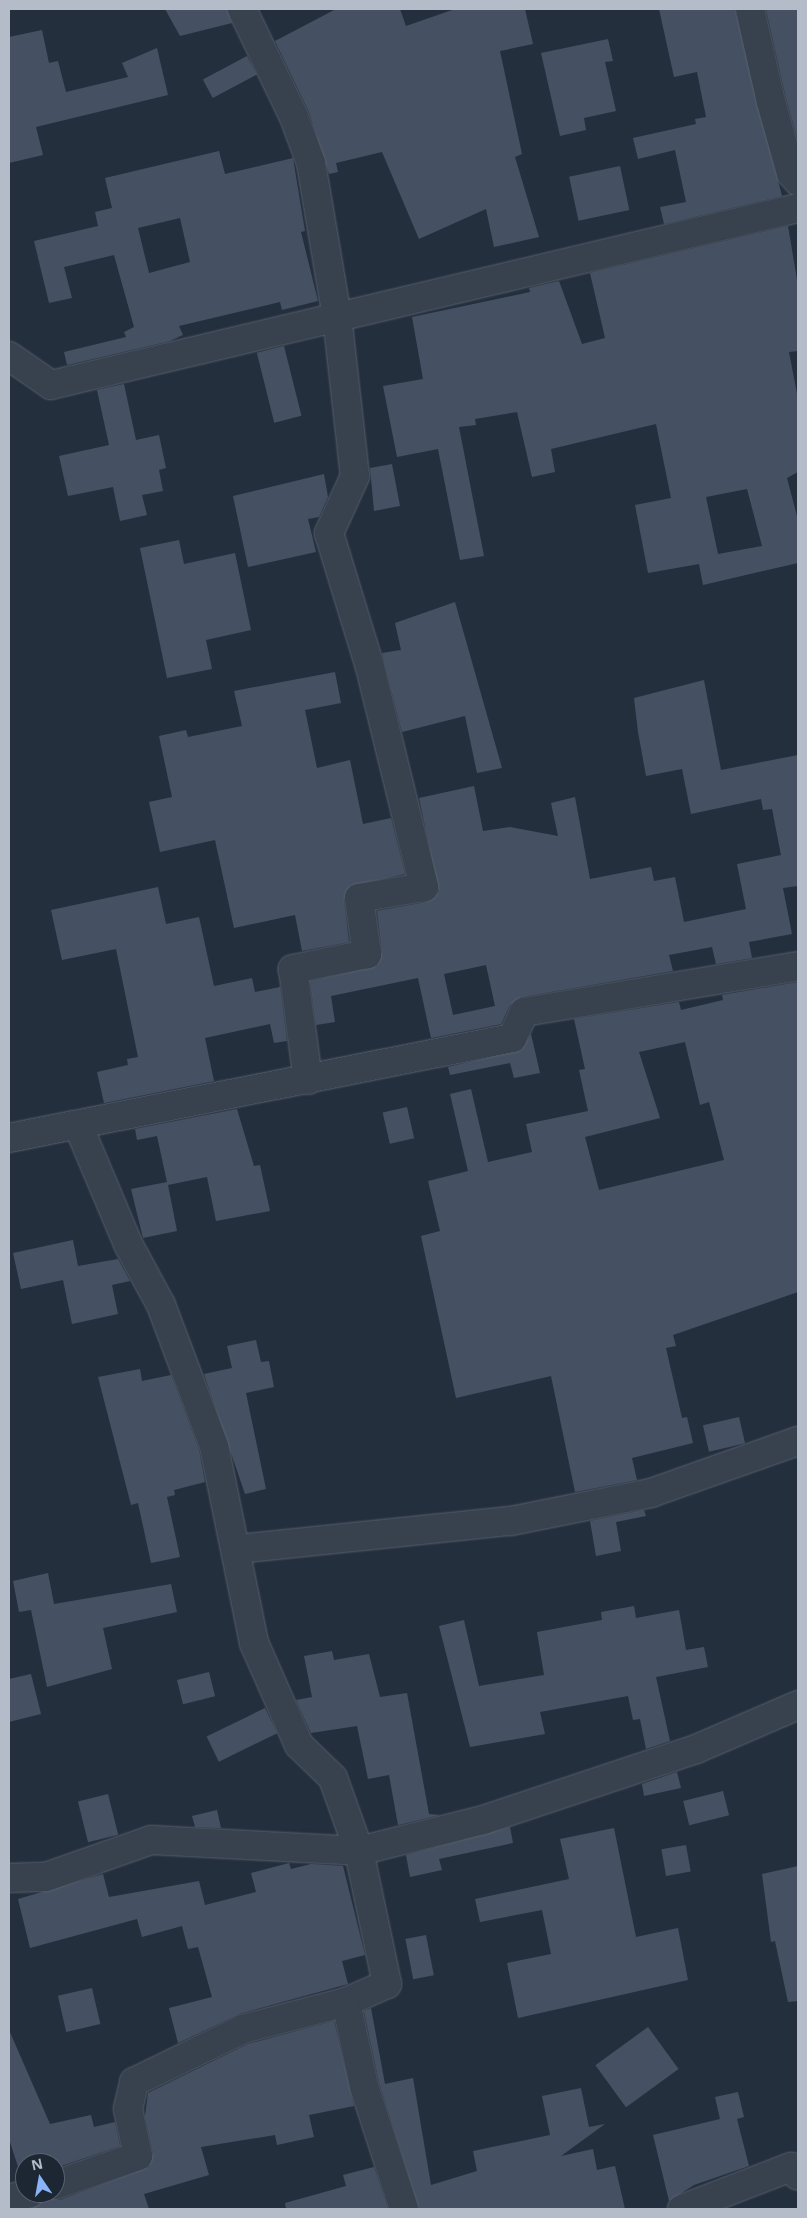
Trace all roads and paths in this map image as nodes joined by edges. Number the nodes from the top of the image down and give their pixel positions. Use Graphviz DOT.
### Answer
graph roads {
  1 [pos="242,9"];
  2 [pos="750,9"];
  3 [pos="798,181"];
  4 [pos="798,208"];
  5 [pos="337,316"];
  6 [pos="9,356"];
  7 [pos="798,966"];
  8 [pos="308,1080"];
  9 [pos="78,1125"];
  10 [pos="9,1138"];
  11 [pos="798,1441"];
  12 [pos="238,1549"];
  13 [pos="798,1705"];
  14 [pos="358,1851"];
  15 [pos="9,1878"];
  16 [pos="346,2002"];
  17 [pos="798,2176"];
  18 [pos="65,2182"];
  19 [pos="404,2209"];
  20 [pos="682,2209"];
  1 -- 5 [label="street"];
  2 -- 3 [label="street"];
  4 -- 5 [label="street"];
  5 -- 6 [label="street"];
  5 -- 8 [label="street"];
  7 -- 8 [label="street"];
  8 -- 9 [label="street"];
  9 -- 10 [label="street"];
  9 -- 12 [label="street"];
  11 -- 12 [label="street"];
  12 -- 14 [label="street"];
  13 -- 14 [label="street"];
  14 -- 15 [label="street"];
  14 -- 16 [label="street"];
  16 -- 18 [label="street"];
  16 -- 19 [label="street"];
  17 -- 20 [label="street"];
}
